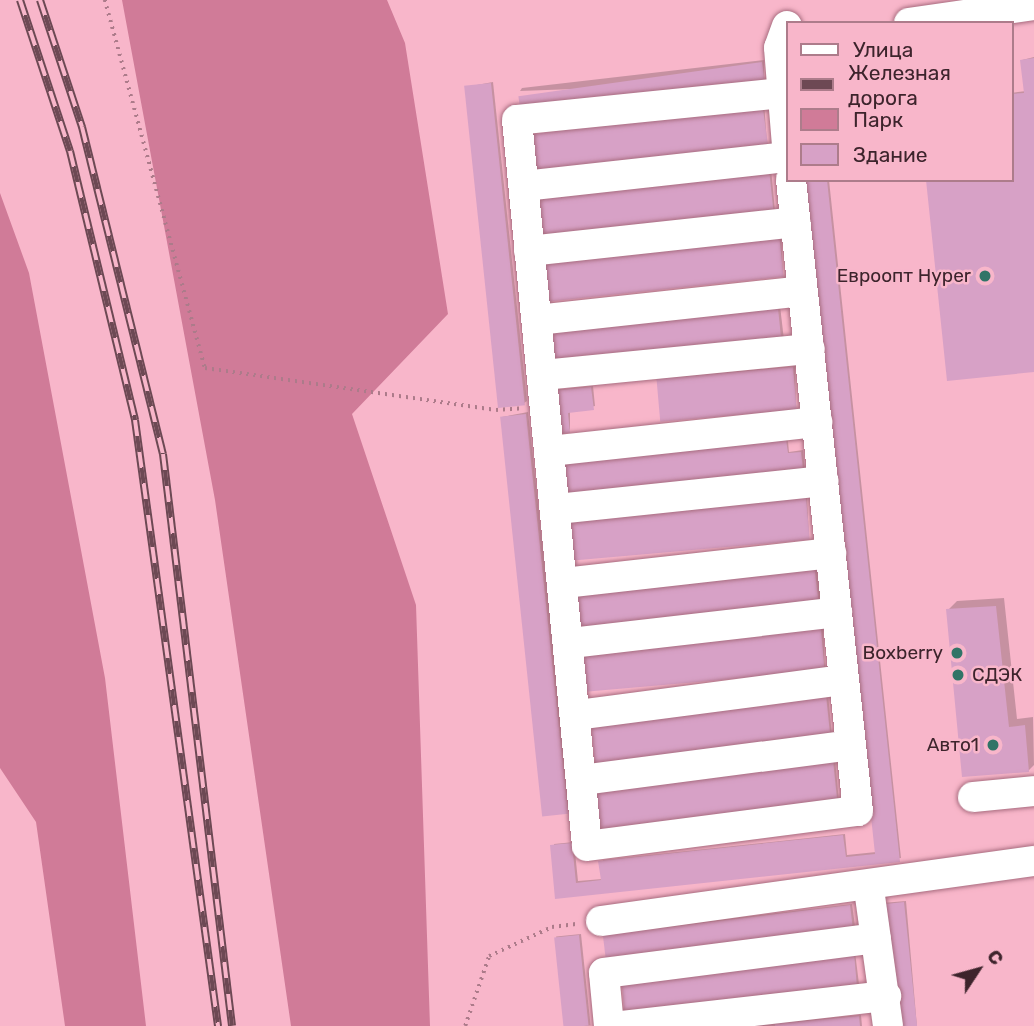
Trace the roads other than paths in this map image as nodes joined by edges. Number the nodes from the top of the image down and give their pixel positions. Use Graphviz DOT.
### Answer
graph roads {
  1 [pos="797,0"];
  2 [pos="1034,5"];
  3 [pos="789,21"];
  4 [pos="923,21"];
  5 [pos="786,29"];
  6 [pos="782,93"];
  7 [pos="786,135"];
  8 [pos="786,157"];
  9 [pos="791,182"];
  10 [pos="524,186"];
  11 [pos="795,222"];
  12 [pos="530,251"];
  13 [pos="802,291"];
  14 [pos="537,320"];
  15 [pos="810,349"];
  16 [pos="543,375"];
  17 [pos="817,422"];
  18 [pos="550,451"];
  19 [pos="824,481"];
  20 [pos="557,509"];
  21 [pos="831,553"];
  22 [pos="564,583"];
  23 [pos="837,612"];
  24 [pos="571,643"];
  25 [pos="845,680"];
  26 [pos="577,715"];
  27 [pos="851,745"];
  28 [pos="582,779"];
  29 [pos="1034,791"];
  30 [pos="973,797"];
  31 [pos="1034,861"];
  32 [pos="869,889"];
  33 [pos="601,921"];
  34 [pos="876,937"];
  35 [pos="886,996"];
  36 [pos="609,1026"];
  37 [pos="622,1026"];
  38 [pos="888,1026"];
  1 -- 3 [label="lane"];
  2 -- 4 [label="lane"];
  5 -- 6 [label="lane"];
  6 -- 7 [label="lane"];
  6 -- 10 [label="lane"];
  8 -- 10 [label="lane"];
  9 -- 11 [label="lane"];
  10 -- 12 [label="lane"];
  11 -- 12 [label="lane"];
  11 -- 13 [label="lane"];
  12 -- 14 [label="lane"];
  13 -- 14 [label="lane"];
  13 -- 15 [label="lane"];
  14 -- 16 [label="lane"];
  15 -- 16 [label="lane"];
  15 -- 17 [label="lane"];
  16 -- 18 [label="lane"];
  17 -- 18 [label="lane"];
  17 -- 19 [label="lane"];
  18 -- 20 [label="lane"];
  19 -- 20 [label="lane"];
  19 -- 21 [label="lane"];
  20 -- 22 [label="lane"];
  21 -- 22 [label="lane"];
  21 -- 23 [label="lane"];
  22 -- 24 [label="lane"];
  23 -- 24 [label="lane"];
  23 -- 25 [label="lane"];
  24 -- 26 [label="lane"];
  25 -- 26 [label="lane"];
  25 -- 27 [label="lane"];
  26 -- 28 [label="lane"];
  27 -- 28 [label="lane"];
  27 -- 28 [label="lane"];
  29 -- 30 [label="lane"];
  31 -- 32 [label="lane"];
  32 -- 33 [label="lane"];
  32 -- 34 [label="lane"];
  34 -- 35 [label="lane"];
  34 -- 36 [label="lane"];
  35 -- 37 [label="lane"];
  35 -- 38 [label="lane"];
}
